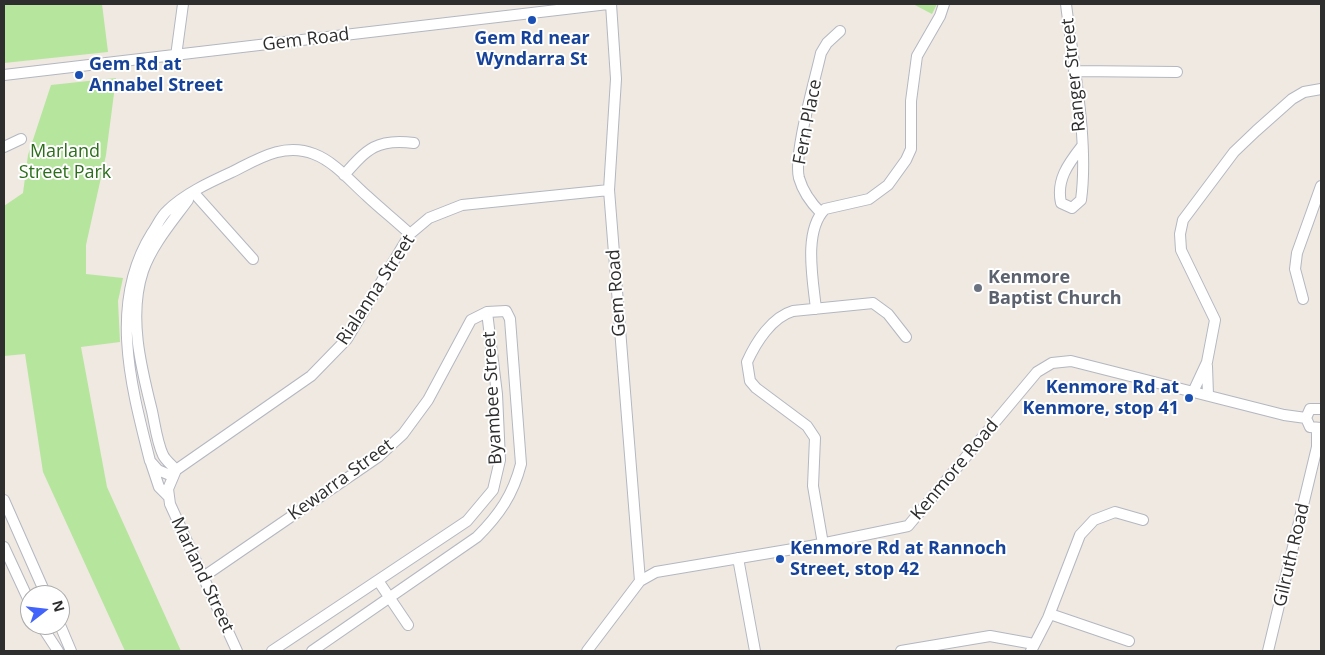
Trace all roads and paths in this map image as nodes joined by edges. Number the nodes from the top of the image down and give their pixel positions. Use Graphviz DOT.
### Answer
graph roads {
  1 [pos="182,4"];
  2 [pos="609,4"];
  3 [pos="944,4"];
  4 [pos="1066,4"];
  5 [pos="840,30"];
  6 [pos="176,56"];
  7 [pos="1074,72"];
  8 [pos="1178,72"];
  9 [pos="4,75"];
  10 [pos="1321,89"];
  11 [pos="21,140"];
  12 [pos="414,143"];
  13 [pos="1082,146"];
  14 [pos="4,147"];
  15 [pos="344,175"];
  16 [pos="1321,186"];
  17 [pos="609,190"];
  18 [pos="194,193"];
  19 [pos="821,213"];
  20 [pos="410,234"];
  21 [pos="253,259"];
  22 [pos="1303,299"];
  23 [pos="816,308"];
  24 [pos="487,312"];
  25 [pos="906,337"];
  26 [pos="1207,362"];
  27 [pos="1194,392"];
  28 [pos="1208,395"];
  29 [pos="1321,409"];
  30 [pos="1306,418"];
  31 [pos="1319,428"];
  32 [pos="150,461"];
  33 [pos="174,473"];
  34 [pos="169,497"];
  35 [pos="4,500"];
  36 [pos="1143,520"];
  37 [pos="823,544"];
  38 [pos="4,547"];
  39 [pos="738,558"];
  40 [pos="203,577"];
  41 [pos="640,581"];
  42 [pos="379,582"];
  43 [pos="22,585"];
  44 [pos="42,585"];
  45 [pos="390,598"];
  46 [pos="1050,614"];
  47 [pos="408,625"];
  48 [pos="48,635"];
  49 [pos="64,635"];
  50 [pos="1129,641"];
  51 [pos="1032,648"];
  52 [pos="58,651"];
  53 [pos="71,651"];
  54 [pos="237,651"];
  55 [pos="272,651"];
  56 [pos="312,651"];
  57 [pos="587,651"];
  58 [pos="755,651"];
  59 [pos="901,651"];
  60 [pos="1268,651"];
  1 -- 6 [label="street"];
  2 -- 6 [label="street, Gem Road"];
  2 -- 17 [label="street, Gem Road"];
  3 -- 19 [label="street"];
  4 -- 7 [label="street, Ranger Street"];
  5 -- 19 [label="street, Fern Place"];
  6 -- 9 [label="street, Gem Road"];
  7 -- 8 [label="street"];
  7 -- 13 [label="street, Ranger Street"];
  10 -- 26 [label="street"];
  11 -- 14 [label="street"];
  12 -- 15 [label="street"];
  13 -- 13 [label="street, Ranger Street"];
  15 -- 18 [label="street, Marland Street"];
  15 -- 20 [label="street, Marland Street"];
  16 -- 22 [label="street"];
  17 -- 20 [label="street, Rialanna Street"];
  17 -- 41 [label="street, Gem Road"];
  18 -- 21 [label="street"];
  18 -- 32 [label="street, Marland Street"];
  18 -- 33 [label="street, Marland Street"];
  19 -- 23 [label="street"];
  20 -- 33 [label="street, Rialanna Street"];
  23 -- 25 [label="street"];
  23 -- 37 [label="street"];
  24 -- 40 [label="street, Kewarra Street"];
  24 -- 42 [label="street, Byambee Street"];
  24 -- 45 [label="street, Byambee Street"];
  26 -- 27 [label="street"];
  26 -- 28 [label="street"];
  27 -- 28 [label="street, Kenmore Road"];
  27 -- 37 [label="street, Kenmore Road"];
  28 -- 30 [label="street, Kenmore Road"];
  29 -- 30 [label="street"];
  30 -- 31 [label="street"];
  31 -- 60 [label="street, Gilruth Road"];
  32 -- 33 [label="street"];
  32 -- 34 [label="street, Marland Street"];
  33 -- 34 [label="street, Marland Street"];
  34 -- 40 [label="street, Marland Street"];
  35 -- 44 [label="street"];
  36 -- 46 [label="street"];
  37 -- 39 [label="street, Kenmore Road"];
  38 -- 43 [label="street"];
  39 -- 41 [label="street, Kenmore Road"];
  39 -- 58 [label="street"];
  40 -- 54 [label="street, Marland Street"];
  41 -- 57 [label="street, Kenmore Road"];
  42 -- 45 [label="street"];
  42 -- 55 [label="street, Byambee Street"];
  45 -- 47 [label="street"];
  45 -- 56 [label="street, Byambee Street"];
  46 -- 50 [label="street"];
  46 -- 51 [label="street"];
  48 -- 52 [label="street"];
  49 -- 53 [label="street"];
  51 -- 59 [label="street"];
}
